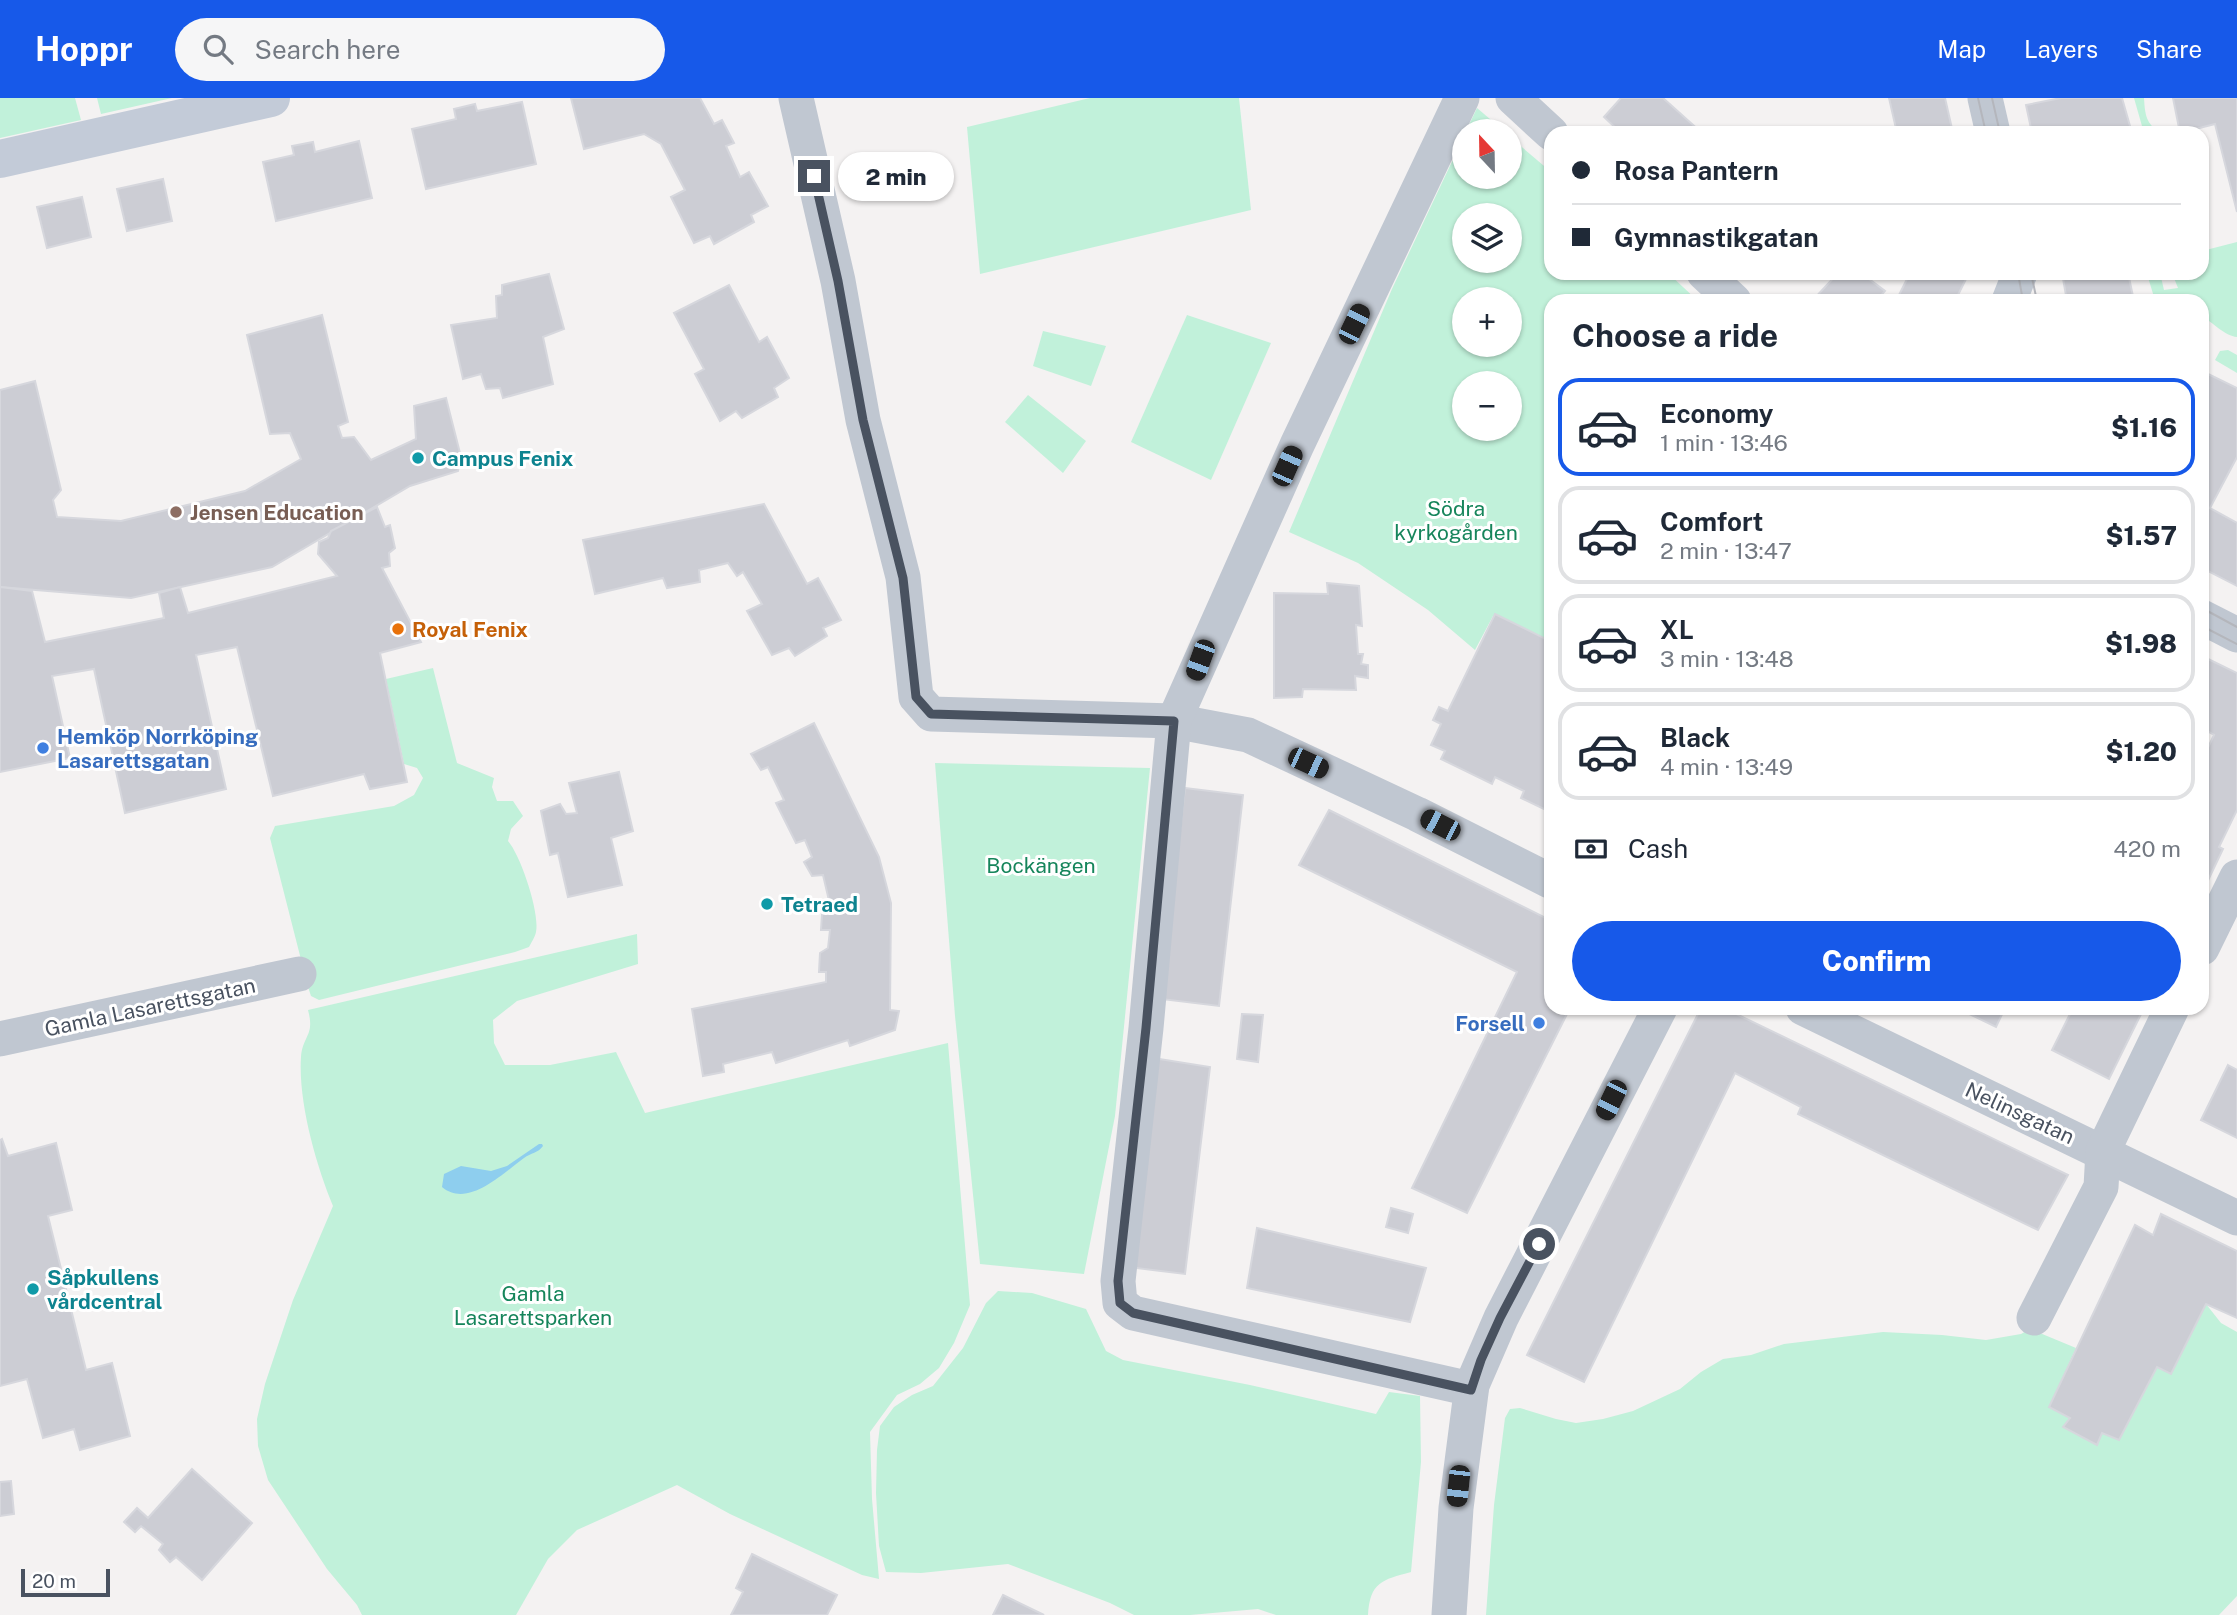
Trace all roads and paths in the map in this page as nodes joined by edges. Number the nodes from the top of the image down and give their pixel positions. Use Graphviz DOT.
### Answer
graph roads {
  1 [pos="271,98"];
  2 [pos="796,98"];
  3 [pos="1462,98"];
  4 [pos="1513,98"];
  5 [pos="1985,98"];
  6 [pos="1991,126"];
  7 [pos="1544,127"];
  8 [pos="0,159"];
  9 [pos="1712,280"];
  10 [pos="1726,294"];
  11 [pos="2209,621"];
  12 [pos="2237,635"];
  13 [pos="1174,721"];
  14 [pos="2237,877"];
  15 [pos="1544,878"];
  16 [pos="2209,934"];
  17 [pos="299,974"];
  18 [pos="1656,1015"];
  19 [pos="1818,1015"];
  20 [pos="2169,1015"];
  21 [pos="0,1040"];
  22 [pos="2103,1151"];
  23 [pos="2237,1218"];
  24 [pos="2034,1318"];
  25 [pos="1471,1390"];
  26 [pos="1449,1615"];
  1 -- 8 [label="main road"];
  2 -- 13 [label="street"];
  3 -- 13 [label="street"];
  4 -- 7 [label="street"];
  5 -- 6 [label="street"];
  9 -- 10 [label="street"];
  11 -- 12 [label="street"];
  13 -- 15 [label="street"];
  13 -- 25 [label="street"];
  14 -- 16 [label="street"];
  17 -- 21 [label="street, Gamla Lasarettsgatan"];
  18 -- 25 [label="street"];
  19 -- 22 [label="street, Nelinsgatan"];
  20 -- 22 [label="street"];
  22 -- 23 [label="street, Nelinsgatan"];
  22 -- 24 [label="street"];
  25 -- 26 [label="street"];
}
